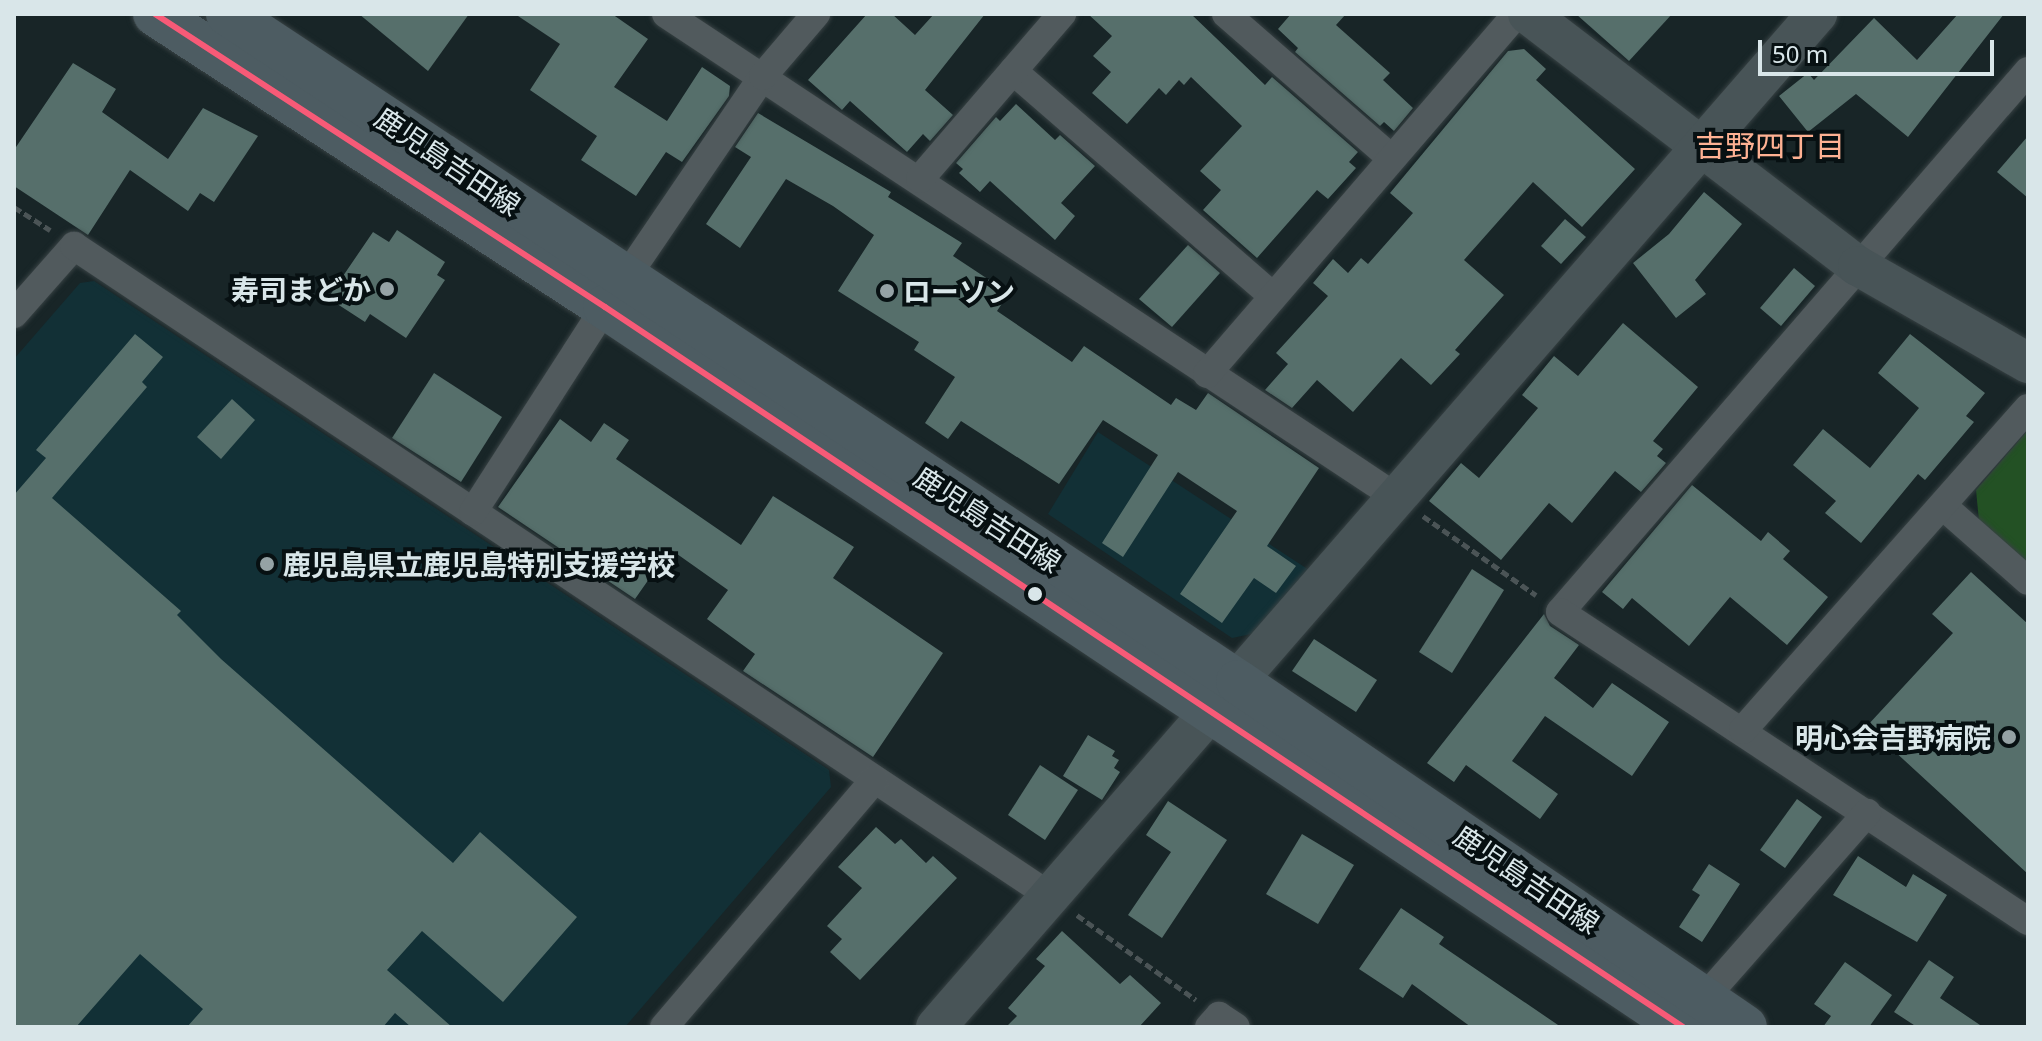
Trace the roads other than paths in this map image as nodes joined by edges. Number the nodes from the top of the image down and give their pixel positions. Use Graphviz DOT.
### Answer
graph roads {
  1 [pos="155,14"];
  2 [pos="228,14"];
  3 [pos="666,14"];
  4 [pos="816,14"];
  5 [pos="1062,14"];
  6 [pos="1226,14"];
  7 [pos="1517,14"];
  8 [pos="1528,14"];
  9 [pos="1817,14"];
  10 [pos="1013,71"];
  11 [pos="763,76"];
  12 [pos="2023,86"];
  13 [pos="1699,147"];
  14 [pos="1392,159"];
  15 [pos="920,179"];
  16 [pos="1858,266"];
  17 [pos="615,293"];
  18 [pos="1273,296"];
  19 [pos="14,314"];
  20 [pos="2028,363"];
  21 [pos="1207,374"];
  22 [pos="2028,408"];
  23 [pos="1396,497"];
  24 [pos="1943,506"];
  25 [pos="473,512"];
  26 [pos="2028,581"];
  27 [pos="1225,697"];
  28 [pos="1743,730"];
  29 [pos="874,780"];
  30 [pos="1867,813"];
  31 [pos="1050,896"];
  32 [pos="2028,921"];
  33 [pos="1686,1020"];
  34 [pos="664,1027"];
  35 [pos="936,1027"];
  36 [pos="1745,1027"];
  1 -- 17 [label="main road, 鹿児島吉田線"];
  2 -- 17 [label="main road, 鹿児島吉田線"];
  3 -- 11 [label="street"];
  4 -- 11 [label="street"];
  5 -- 10 [label="street"];
  6 -- 14 [label="street"];
  7 -- 14 [label="street"];
  8 -- 13 [label="street"];
  9 -- 13 [label="street"];
  10 -- 15 [label="street"];
  10 -- 18 [label="street"];
  11 -- 15 [label="street"];
  11 -- 17 [label="street"];
  12 -- 16 [label="street"];
  13 -- 16 [label="street"];
  13 -- 23 [label="street"];
  14 -- 18 [label="street"];
  15 -- 21 [label="street"];
  16 -- 20 [label="street"];
  16 -- 28 [label="street"];
  17 -- 25 [label="street"];
  17 -- 27 [label="main road, 鹿児島吉田線"];
  18 -- 21 [label="street"];
  19 -- 25 [label="street"];
  21 -- 23 [label="street"];
  22 -- 24 [label="street"];
  23 -- 27 [label="street"];
  24 -- 26 [label="street"];
  24 -- 28 [label="street"];
  25 -- 29 [label="street"];
  27 -- 31 [label="street"];
  27 -- 33 [label="main road, 鹿児島吉田線"];
  28 -- 30 [label="street"];
  29 -- 31 [label="street"];
  29 -- 34 [label="street"];
  30 -- 32 [label="street"];
  30 -- 33 [label="street"];
  31 -- 35 [label="street"];
  33 -- 36 [label="main road, 鹿児島吉田線"];
}
